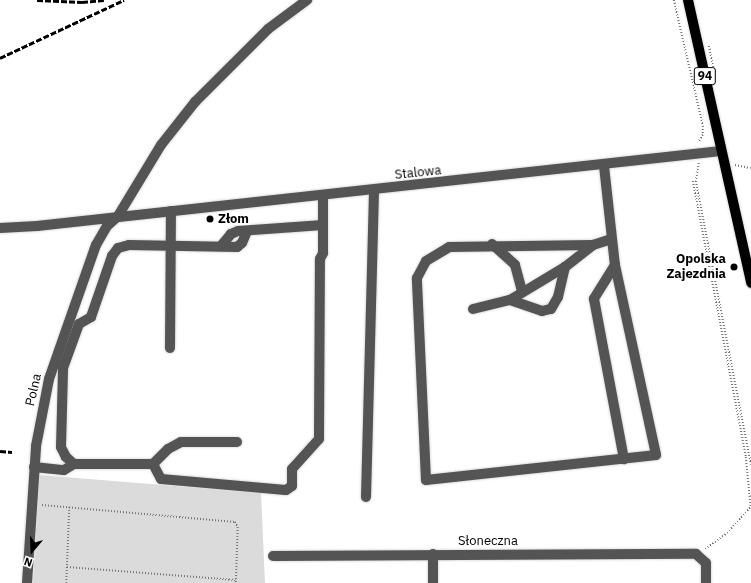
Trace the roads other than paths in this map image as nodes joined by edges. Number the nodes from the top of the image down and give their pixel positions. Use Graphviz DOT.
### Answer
graph roads {
  1 [pos="307,0"];
  2 [pos="688,0"];
  3 [pos="721,151"];
  4 [pos="604,166"];
  5 [pos="374,190"];
  6 [pos="323,196"];
  7 [pos="171,211"];
  8 [pos="118,216"];
  9 [pos="323,225"];
  10 [pos="0,228"];
  11 [pos="247,231"];
  12 [pos="611,238"];
  13 [pos="492,244"];
  14 [pos="593,245"];
  15 [pos="222,246"];
  16 [pos="170,247"];
  17 [pos="615,265"];
  18 [pos="565,267"];
  19 [pos="751,283"];
  20 [pos="522,292"];
  21 [pos="510,300"];
  22 [pos="474,309"];
  23 [pos="170,348"];
  24 [pos="237,442"];
  25 [pos="624,459"];
  26 [pos="74,464"];
  27 [pos="153,464"];
  28 [pos="34,467"];
  29 [pos="366,497"];
  30 [pos="433,554"];
  31 [pos="273,556"];
  32 [pos="26,583"];
  33 [pos="433,583"];
  34 [pos="706,583"];
  1 -- 8 [label="street, Polna"];
  2 -- 3 [label="main road, 94"];
  3 -- 4 [label="street, Stalowa"];
  3 -- 19 [label="main road, 94"];
  4 -- 5 [label="street, Stalowa"];
  4 -- 12 [label="street"];
  5 -- 6 [label="street, Stalowa"];
  5 -- 29 [label="street"];
  6 -- 7 [label="street, Stalowa"];
  6 -- 9 [label="street"];
  7 -- 8 [label="street, Stalowa"];
  7 -- 16 [label="street"];
  8 -- 10 [label="street, Stalowa"];
  8 -- 28 [label="street, Polna"];
  9 -- 11 [label="street"];
  9 -- 27 [label="street"];
  11 -- 15 [label="street"];
  11 -- 15 [label="street"];
  12 -- 14 [label="street"];
  12 -- 17 [label="street"];
  13 -- 14 [label="street"];
  13 -- 20 [label="street"];
  13 -- 25 [label="street"];
  14 -- 18 [label="street"];
  15 -- 16 [label="street"];
  16 -- 23 [label="street"];
  16 -- 26 [label="street"];
  17 -- 25 [label="street"];
  17 -- 25 [label="street"];
  18 -- 20 [label="street"];
  18 -- 21 [label="street"];
  20 -- 21 [label="street"];
  21 -- 22 [label="street"];
  24 -- 27 [label="street"];
  26 -- 27 [label="street"];
  26 -- 28 [label="street"];
  28 -- 32 [label="street, Polna"];
  30 -- 31 [label="street, Słoneczna"];
  30 -- 33 [label="street"];
  30 -- 34 [label="street, Słoneczna"];
}
